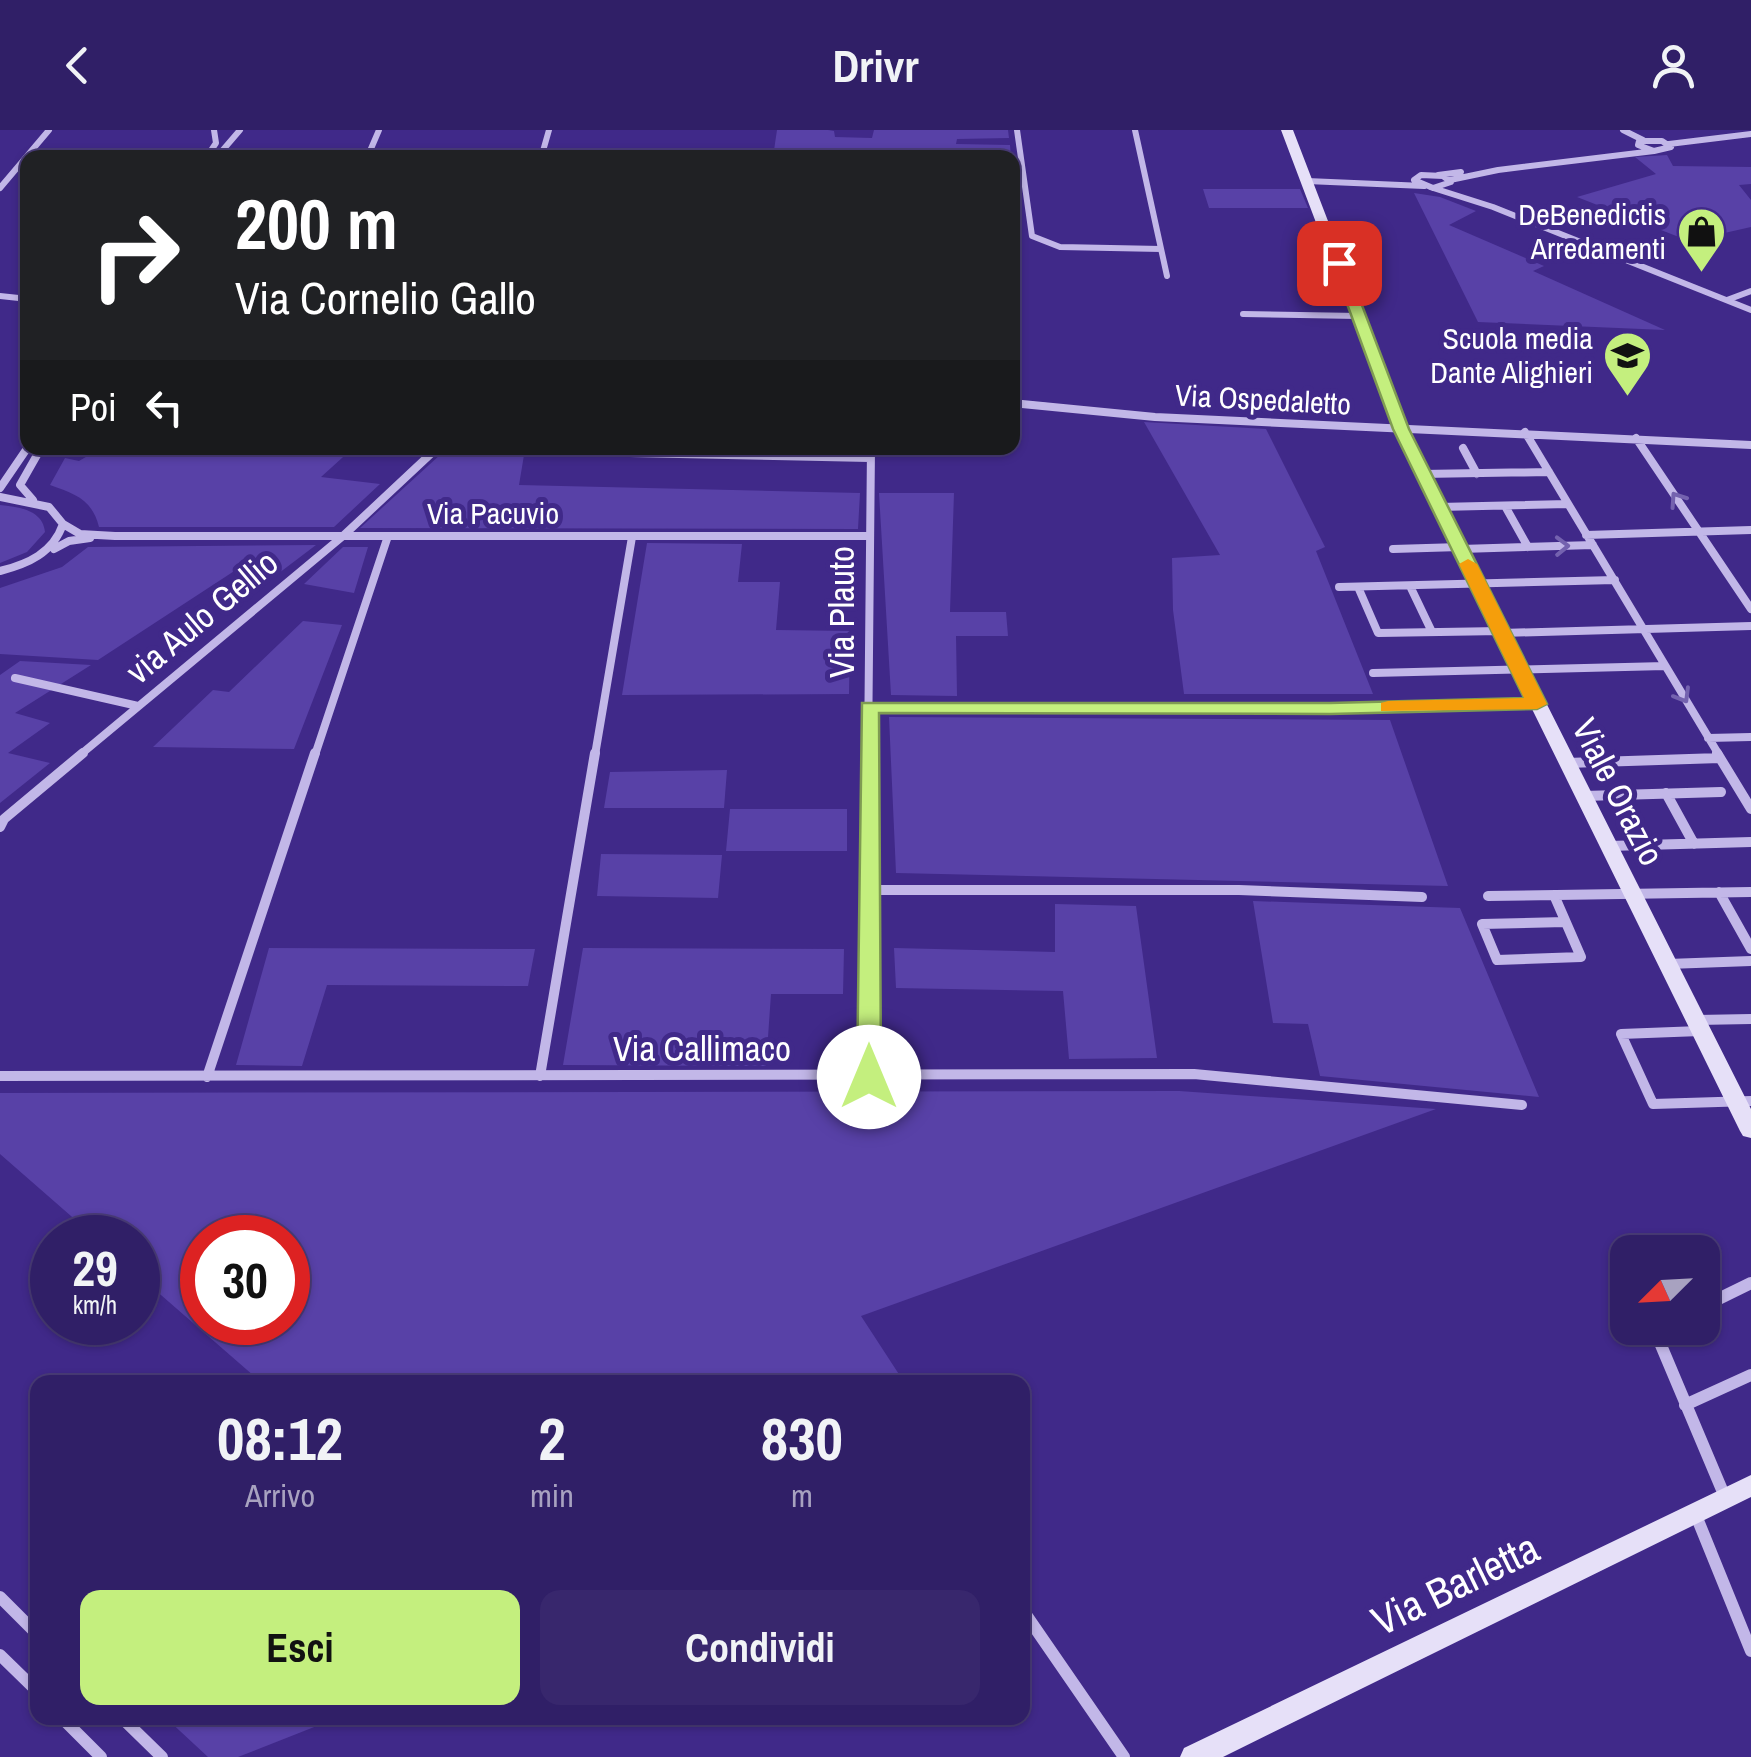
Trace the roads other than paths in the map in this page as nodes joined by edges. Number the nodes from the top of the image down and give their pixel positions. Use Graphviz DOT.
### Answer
graph roads {
  1 [pos="49,130"];
  2 [pos="226,130"];
  3 [pos="237,130"];
  4 [pos="1135,130"];
  5 [pos="1287,130"];
  6 [pos="1623,130"];
  7 [pos="1751,137"];
  8 [pos="1641,144"];
  9 [pos="1669,146"];
  10 [pos="32,150"];
  11 [pos="221,150"];
  12 [pos="1654,151"];
  13 [pos="1020,154"];
  14 [pos="20,164"];
  15 [pos="1438,175"];
  16 [pos="1418,176"];
  17 [pos="1307,182"];
  18 [pos="1374,182"];
  19 [pos="1450,182"];
  20 [pos="1427,187"];
  21 [pos="0,188"];
  22 [pos="1466,196"];
  23 [pos="1161,249"];
  24 [pos="1166,276"];
  25 [pos="1751,291"];
  26 [pos="1726,300"];
  27 [pos="1751,310"];
  28 [pos="1243,314"];
  29 [pos="1359,316"];
  30 [pos="1020,404"];
  31 [pos="1401,429"];
  32 [pos="1525,432"];
  33 [pos="1636,438"];
  34 [pos="1749,447"];
  35 [pos="1463,448"];
  36 [pos="23,455"];
  37 [pos="38,455"];
  38 [pos="429,455"];
  39 [pos="870,455"];
  40 [pos="1548,472"];
  41 [pos="1422,474"];
  42 [pos="1477,474"];
  43 [pos="0,488"];
  44 [pos="0,497"];
  45 [pos="34,501"];
  46 [pos="1568,504"];
  47 [pos="1439,506"];
  48 [pos="1506,506"];
  49 [pos="63,524"];
  50 [pos="1751,530"];
  51 [pos="1699,532"];
  52 [pos="1586,535"];
  53 [pos="116,536"];
  54 [pos="342,536"];
  55 [pos="388,536"];
  56 [pos="870,536"];
  57 [pos="632,537"];
  58 [pos="1592,545"];
  59 [pos="1528,547"];
  60 [pos="1460,548"];
  61 [pos="1393,549"];
  62 [pos="35,558"];
  63 [pos="0,572"];
  64 [pos="1615,580"];
  65 [pos="1478,584"];
  66 [pos="1410,586"];
  67 [pos="1339,587"];
  68 [pos="1358,587"];
  69 [pos="1751,608"];
  70 [pos="1751,626"];
  71 [pos="1643,630"];
  72 [pos="1432,632"];
  73 [pos="1501,632"];
  74 [pos="1665,666"];
  75 [pos="1520,669"];
  76 [pos="1373,674"];
  77 [pos="15,678"];
  78 [pos="1537,704"];
  79 [pos="138,706"];
  80 [pos="870,707"];
  81 [pos="1751,736"];
  82 [pos="1708,738"];
  83 [pos="1720,758"];
  84 [pos="1567,763"];
  85 [pos="1721,792"];
  86 [pos="1666,794"];
  87 [pos="1583,796"];
  88 [pos="1751,810"];
  89 [pos="0,827"];
  90 [pos="1751,842"];
  91 [pos="1694,844"];
  92 [pos="1608,846"];
  93 [pos="870,890"];
  94 [pos="1720,892"];
  95 [pos="1751,892"];
  96 [pos="1632,893"];
  97 [pos="1554,895"];
  98 [pos="1488,896"];
  99 [pos="1422,897"];
  100 [pos="1565,922"];
  101 [pos="1751,948"];
  102 [pos="1751,962"];
  103 [pos="1668,964"];
  104 [pos="1751,1019"];
  105 [pos="1699,1025"];
  106 [pos="0,1076"];
  107 [pos="540,1076"];
  108 [pos="206,1077"];
  109 [pos="869,1077"];
  110 [pos="1744,1102"];
  111 [pos="1522,1106"];
  112 [pos="1751,1131"];
  113 [pos="1751,1283"];
  114 [pos="1720,1298"];
  115 [pos="1661,1345"];
  116 [pos="1751,1375"];
  117 [pos="1686,1405"];
  118 [pos="1751,1485"];
  119 [pos="1725,1497"];
  120 [pos="1694,1511"];
  121 [pos="0,1597"];
  122 [pos="1030,1620"];
  123 [pos="30,1627"];
  124 [pos="1751,1651"];
  125 [pos="0,1655"];
  126 [pos="30,1684"];
  127 [pos="69,1725"];
  128 [pos="129,1725"];
  129 [pos="102,1757"];
  130 [pos="162,1757"];
  131 [pos="1124,1757"];
  132 [pos="1194,1757"];
  1 -- 10 [label="street"];
  2 -- 3 [label="street"];
  3 -- 11 [label="street"];
  4 -- 23 [label="street"];
  5 -- 17 [label="street, Viale Orazio"];
  6 -- 8 [label="street"];
  7 -- 9 [label="street"];
  8 -- 9 [label="street"];
  8 -- 12 [label="street"];
  8 -- 15 [label="street"];
  9 -- 12 [label="street"];
  12 -- 19 [label="street"];
  13 -- 23 [label="street"];
  14 -- 21 [label="street"];
  15 -- 16 [label="street"];
  15 -- 19 [label="street"];
  16 -- 18 [label="street"];
  16 -- 20 [label="street"];
  17 -- 18 [label="street"];
  17 -- 29 [label="street, Viale Orazio"];
  18 -- 20 [label="street"];
  19 -- 20 [label="street"];
  19 -- 22 [label="street"];
  20 -- 22 [label="street"];
  22 -- 26 [label="street"];
  23 -- 24 [label="street"];
  25 -- 26 [label="street"];
  26 -- 27 [label="street"];
  28 -- 29 [label="street"];
  29 -- 31 [label="street, Viale Orazio"];
  30 -- 31 [label="street, Via Ospedaletto"];
  31 -- 32 [label="street, Via Ospedaletto"];
  31 -- 41 [label="street, Viale Orazio"];
  32 -- 33 [label="street, Via Ospedaletto"];
  32 -- 40 [label="street"];
  33 -- 34 [label="street, Via Ospedaletto"];
  51 -- 33 [label="street, one-way"];
  35 -- 42 [label="street"];
  36 -- 43 [label="street"];
  37 -- 45 [label="street"];
  38 -- 54 [label="street, via Aulo Gellio"];
  39 -- 56 [label="street, Via Plauto"];
  40 -- 42 [label="street"];
  40 -- 46 [label="street"];
  41 -- 42 [label="street"];
  41 -- 47 [label="street, Viale Orazio"];
  44 -- 45 [label="street"];
  45 -- 49 [label="street"];
  46 -- 48 [label="street"];
  46 -- 52 [label="street"];
  47 -- 48 [label="street"];
  47 -- 60 [label="street, Viale Orazio"];
  48 -- 59 [label="street"];
  49 -- 53 [label="street, Via Pacuvio"];
  49 -- 62 [label="street"];
  50 -- 51 [label="street"];
  51 -- 52 [label="street"];
  51 -- 69 [label="street"];
  52 -- 58 [label="street"];
  53 -- 54 [label="street, Via Pacuvio"];
  53 -- 62 [label="street, Via Pacuvio"];
  54 -- 55 [label="street, Via Pacuvio"];
  54 -- 79 [label="street, via Aulo Gellio"];
  55 -- 57 [label="street, Via Pacuvio"];
  55 -- 108 [label="street"];
  56 -- 57 [label="street, Via Pacuvio"];
  56 -- 80 [label="street, Via Plauto"];
  57 -- 107 [label="street"];
  59 -- 58 [label="street, one-way"];
  58 -- 64 [label="street"];
  59 -- 60 [label="street"];
  60 -- 61 [label="street"];
  60 -- 65 [label="street, Viale Orazio"];
  62 -- 63 [label="street, Via Pacuvio"];
  64 -- 65 [label="street"];
  64 -- 71 [label="street"];
  65 -- 66 [label="street"];
  65 -- 73 [label="street, Viale Orazio"];
  66 -- 68 [label="street"];
  66 -- 72 [label="street"];
  67 -- 68 [label="street"];
  68 -- 72 [label="street"];
  70 -- 71 [label="street"];
  71 -- 73 [label="street"];
  71 -- 74 [label="street"];
  72 -- 73 [label="street"];
  73 -- 75 [label="street, Viale Orazio"];
  74 -- 75 [label="street"];
  74 -- 82 [label="street, one-way"];
  75 -- 76 [label="street"];
  75 -- 78 [label="street, Viale Orazio"];
  77 -- 79 [label="street"];
  78 -- 80 [label="street"];
  78 -- 84 [label="street, Viale Orazio"];
  79 -- 89 [label="street, via Aulo Gellio"];
  80 -- 93 [label="street, Via Plauto"];
  81 -- 82 [label="street"];
  82 -- 83 [label="street"];
  83 -- 84 [label="street"];
  83 -- 88 [label="street"];
  84 -- 87 [label="street, Viale Orazio"];
  85 -- 86 [label="street"];
  86 -- 87 [label="street"];
  86 -- 91 [label="street"];
  87 -- 92 [label="street, Viale Orazio"];
  90 -- 91 [label="street"];
  91 -- 92 [label="street"];
  92 -- 96 [label="street, Viale Orazio"];
  93 -- 99 [label="street"];
  93 -- 109 [label="street, Via Plauto"];
  94 -- 95 [label="street"];
  94 -- 96 [label="street"];
  94 -- 101 [label="street"];
  96 -- 97 [label="street"];
  96 -- 103 [label="street, Viale Orazio"];
  97 -- 98 [label="street"];
  97 -- 100 [label="street"];
  100 -- 100 [label="street"];
  102 -- 103 [label="street"];
  103 -- 105 [label="street, Viale Orazio"];
  104 -- 105 [label="street"];
  105 -- 110 [label="street, Viale Orazio"];
  105 -- 110 [label="street"];
  106 -- 108 [label="street, Via Callimaco"];
  107 -- 108 [label="street, Via Callimaco"];
  107 -- 109 [label="street, Via Callimaco"];
  109 -- 111 [label="street, Via Callimaco"];
  110 -- 112 [label="street, Viale Orazio"];
  113 -- 114 [label="street"];
  115 -- 117 [label="street"];
  116 -- 117 [label="street"];
  117 -- 119 [label="street"];
  118 -- 119 [label="street, Via Barletta"];
  119 -- 120 [label="street, Via Barletta"];
  120 -- 124 [label="street"];
  120 -- 132 [label="street, Via Barletta"];
  121 -- 123 [label="street"];
  122 -- 131 [label="street"];
  125 -- 126 [label="street"];
  127 -- 129 [label="street"];
  128 -- 130 [label="street"];
}
